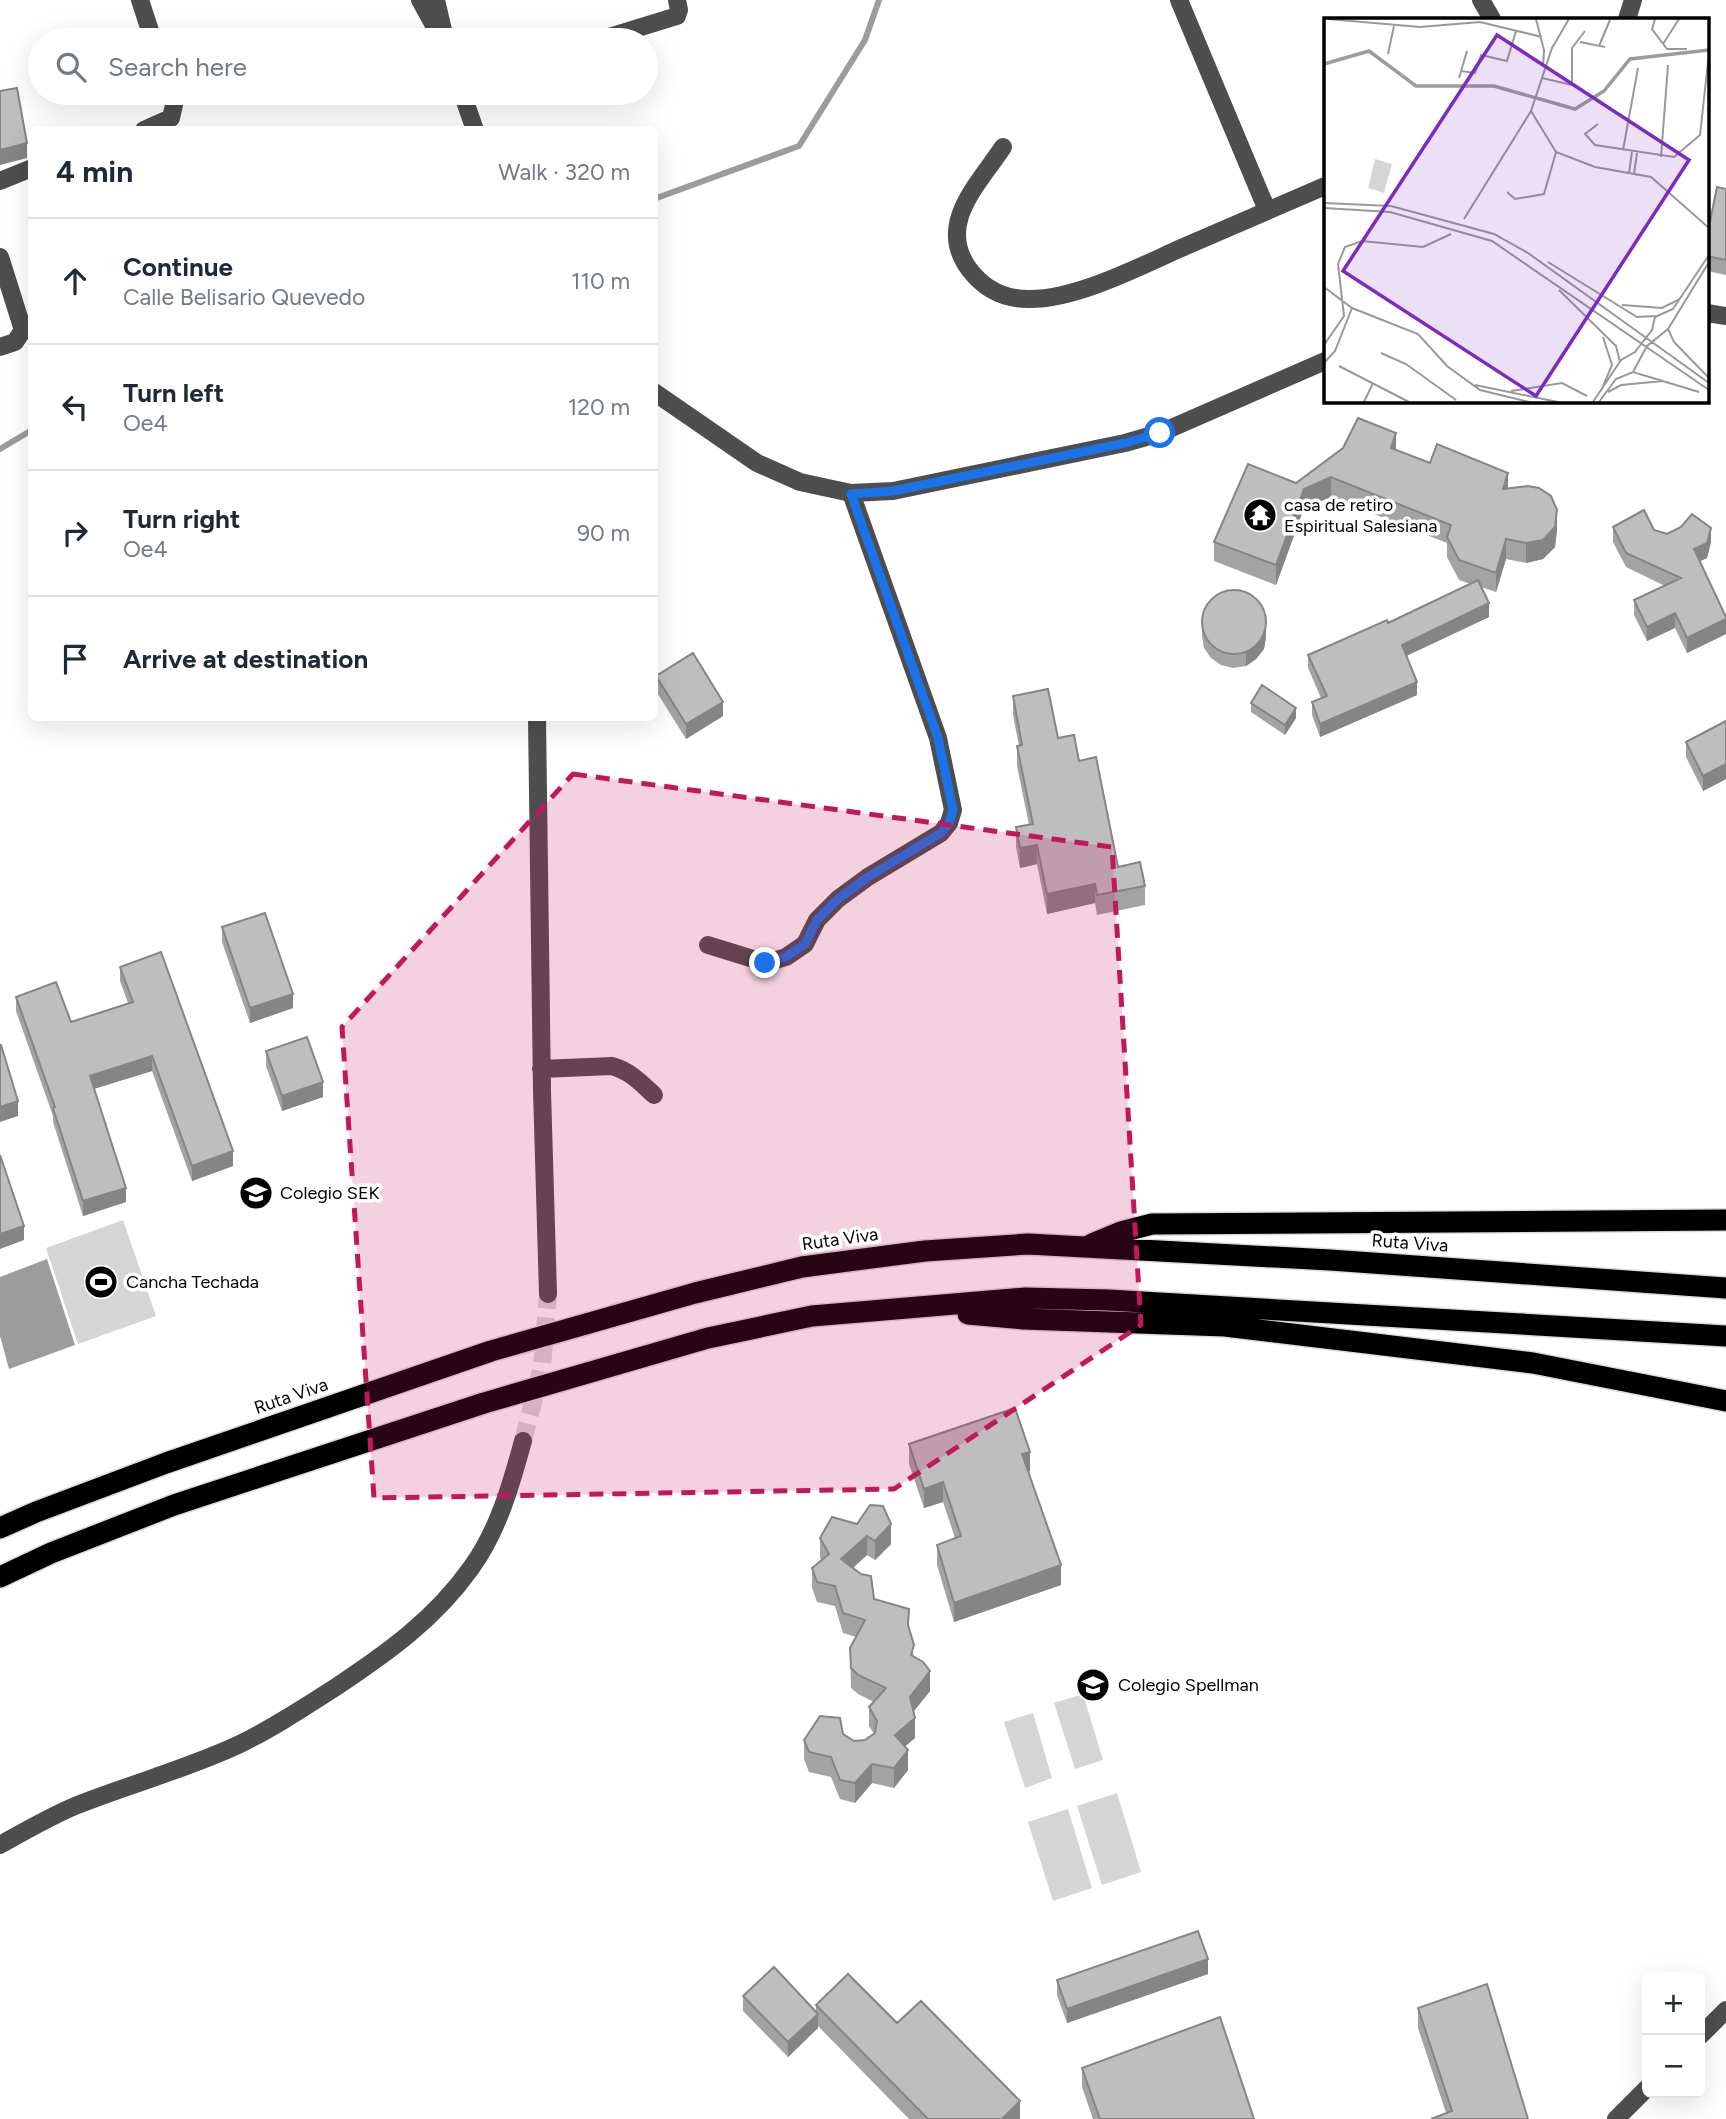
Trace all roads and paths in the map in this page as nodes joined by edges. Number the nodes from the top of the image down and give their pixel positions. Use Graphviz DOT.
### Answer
graph roads {
  1 [pos="140,0"];
  2 [pos="420,0"];
  3 [pos="436,0"];
  4 [pos="677,0"];
  5 [pos="1179,0"];
  6 [pos="1481,0"];
  7 [pos="1633,0"];
  8 [pos="1491,18"];
  9 [pos="1627,18"];
  10 [pos="149,28"];
  11 [pos="437,28"];
  12 [pos="442,28"];
  13 [pos="638,28"];
  14 [pos="174,105"];
  15 [pos="466,105"];
  16 [pos="153,126"];
  17 [pos="474,126"];
  18 [pos="1003,147"];
  19 [pos="28,170"];
  20 [pos="0,181"];
  21 [pos="1324,186"];
  22 [pos="1267,210"];
  23 [pos="0,257"];
  24 [pos="1708,313"];
  25 [pos="1726,316"];
  26 [pos="0,347"];
  27 [pos="1324,361"];
  28 [pos="658,395"];
  29 [pos="851,494"];
  30 [pos="537,721"];
  31 [pos="708,945"];
  32 [pos="541,1069"];
  33 [pos="654,1095"];
  34 [pos="1726,1220"];
  35 [pos="1087,1246"];
  36 [pos="1726,1288"];
  37 [pos="548,1294"];
  38 [pos="916,1309"];
  39 [pos="1726,1336"];
  40 [pos="1625,1381"];
  41 [pos="1726,1401"];
  42 [pos="1726,1414"];
  43 [pos="523,1441"];
  44 [pos="0,1528"];
  45 [pos="0,1577"];
  46 [pos="0,1845"];
  47 [pos="1726,2010"];
  48 [pos="1701,2035"];
  49 [pos="1642,2093"];
  50 [pos="1616,2119"];
  1 -- 10 [label="street"];
  2 -- 11 [label="street"];
  3 -- 12 [label="street"];
  4 -- 13 [label="street"];
  5 -- 22 [label="street"];
  6 -- 8 [label="street"];
  7 -- 9 [label="street"];
  14 -- 16 [label="street"];
  15 -- 17 [label="street"];
  18 -- 22 [label="street"];
  19 -- 20 [label="street"];
  21 -- 22 [label="street"];
  23 -- 26 [label="street"];
  24 -- 25 [label="street"];
  27 -- 29 [label="street"];
  28 -- 29 [label="street"];
  29 -- 31 [label="street"];
  30 -- 32 [label="street"];
  32 -- 33 [label="street"];
  32 -- 37 [label="street"];
  34 -- 35 [label="highway"];
  35 -- 36 [label="highway, Ruta Viva"];
  35 -- 44 [label="highway, Ruta Viva"];
  38 -- 39 [label="highway"];
  38 -- 40 [label="highway"];
  38 -- 45 [label="highway"];
  40 -- 41 [label="highway"];
  40 -- 42 [label="highway"];
  43 -- 46 [label="street"];
  47 -- 48 [label="street"];
  49 -- 50 [label="street"];
}
